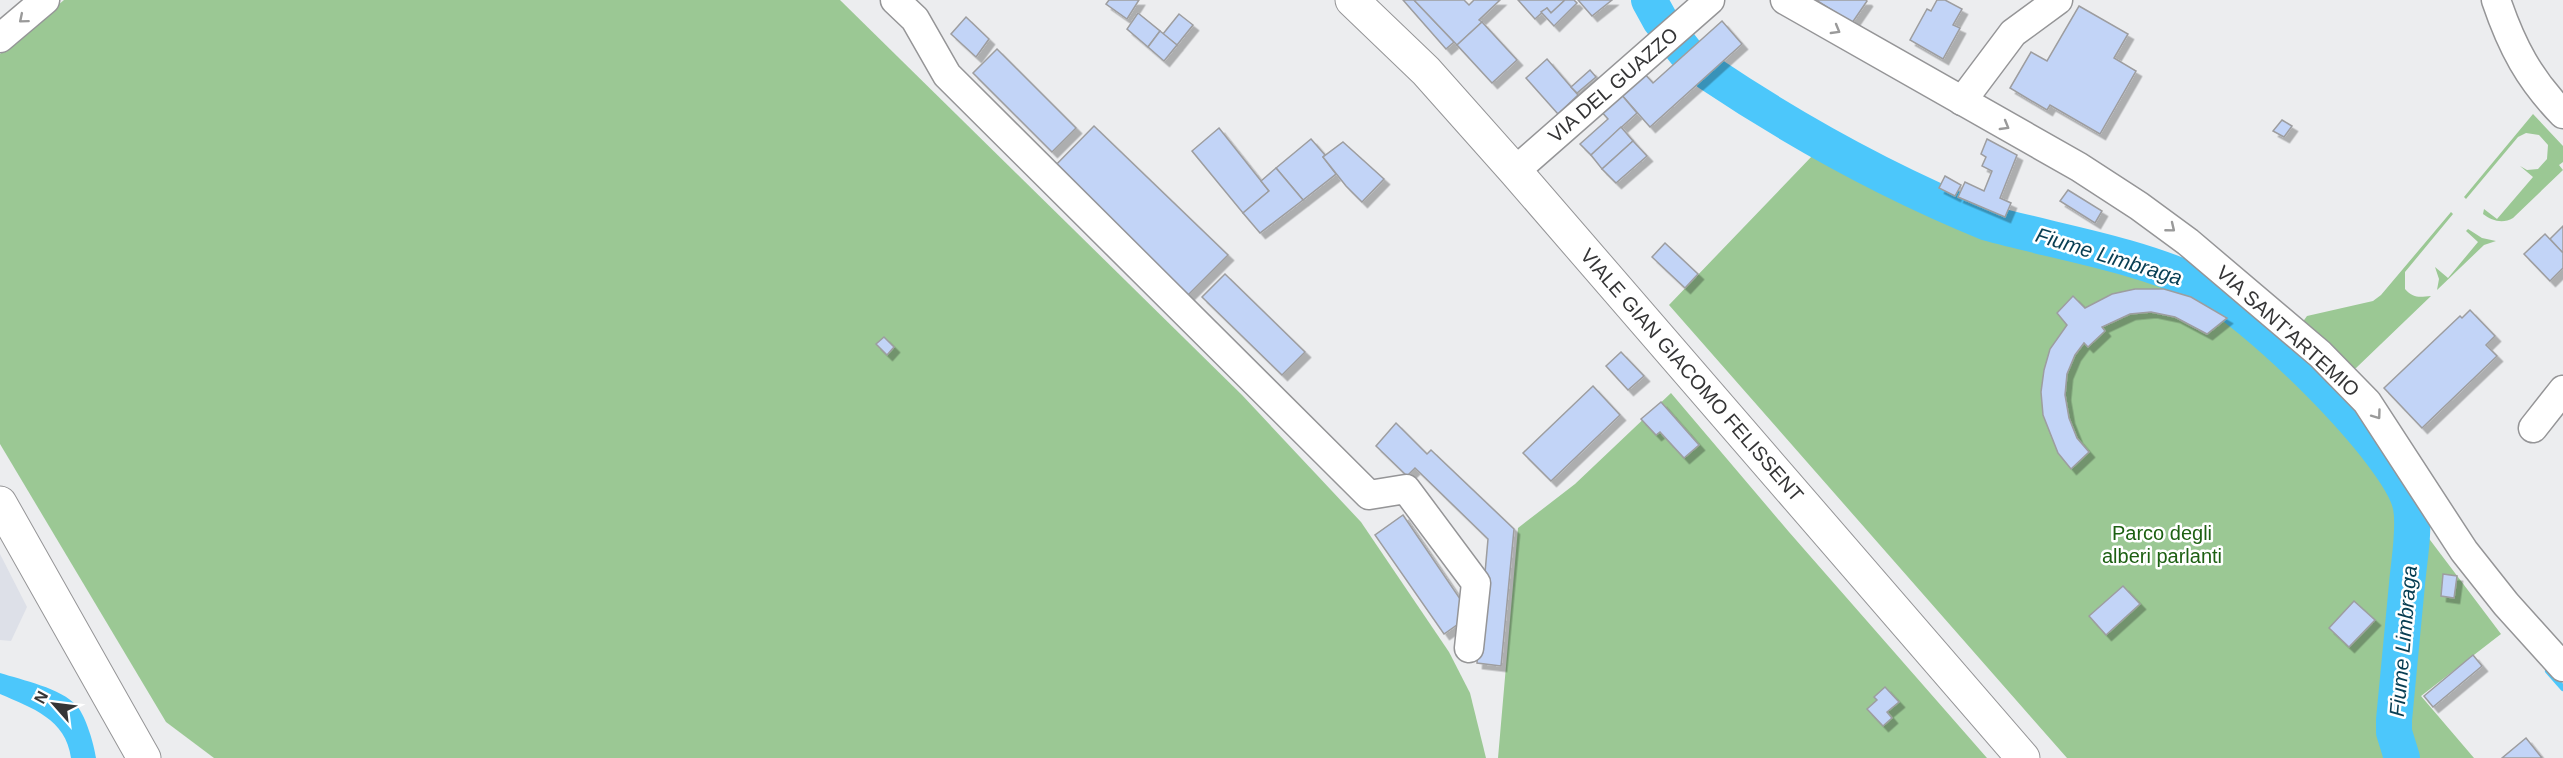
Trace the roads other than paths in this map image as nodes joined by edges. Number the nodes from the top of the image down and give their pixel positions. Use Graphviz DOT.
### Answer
graph roads {
  1 [pos="45,0"];
  2 [pos="895,0"];
  3 [pos="1352,0"];
  4 [pos="1710,0"];
  5 [pos="1785,0"];
  6 [pos="2058,0"];
  7 [pos="2496,0"];
  8 [pos="0,38"];
  9 [pos="1962,101"];
  10 [pos="2563,114"];
  11 [pos="1515,171"];
  12 [pos="2563,390"];
  13 [pos="2533,428"];
  14 [pos="0,502"];
  15 [pos="1469,648"];
  16 [pos="2563,667"];
  17 [pos="144,758"];
  18 [pos="2023,758"];
  1 -- 8 [label="street, one-way"];
  2 -- 15 [label="street"];
  3 -- 11 [label="main road, VIALE GIAN GIACOMO FELISSENT"];
  4 -- 11 [label="street, VIA DEL GUAZZO"];
  5 -- 9 [label="street, VIA SANT'ARTEMIO, one-way"];
  6 -- 9 [label="street"];
  7 -- 10 [label="street"];
  9 -- 16 [label="street, VIA SANT'ARTEMIO, one-way"];
  11 -- 18 [label="main road, VIALE GIAN GIACOMO FELISSENT"];
  12 -- 13 [label="street"];
  14 -- 17 [label="main road"];
}
